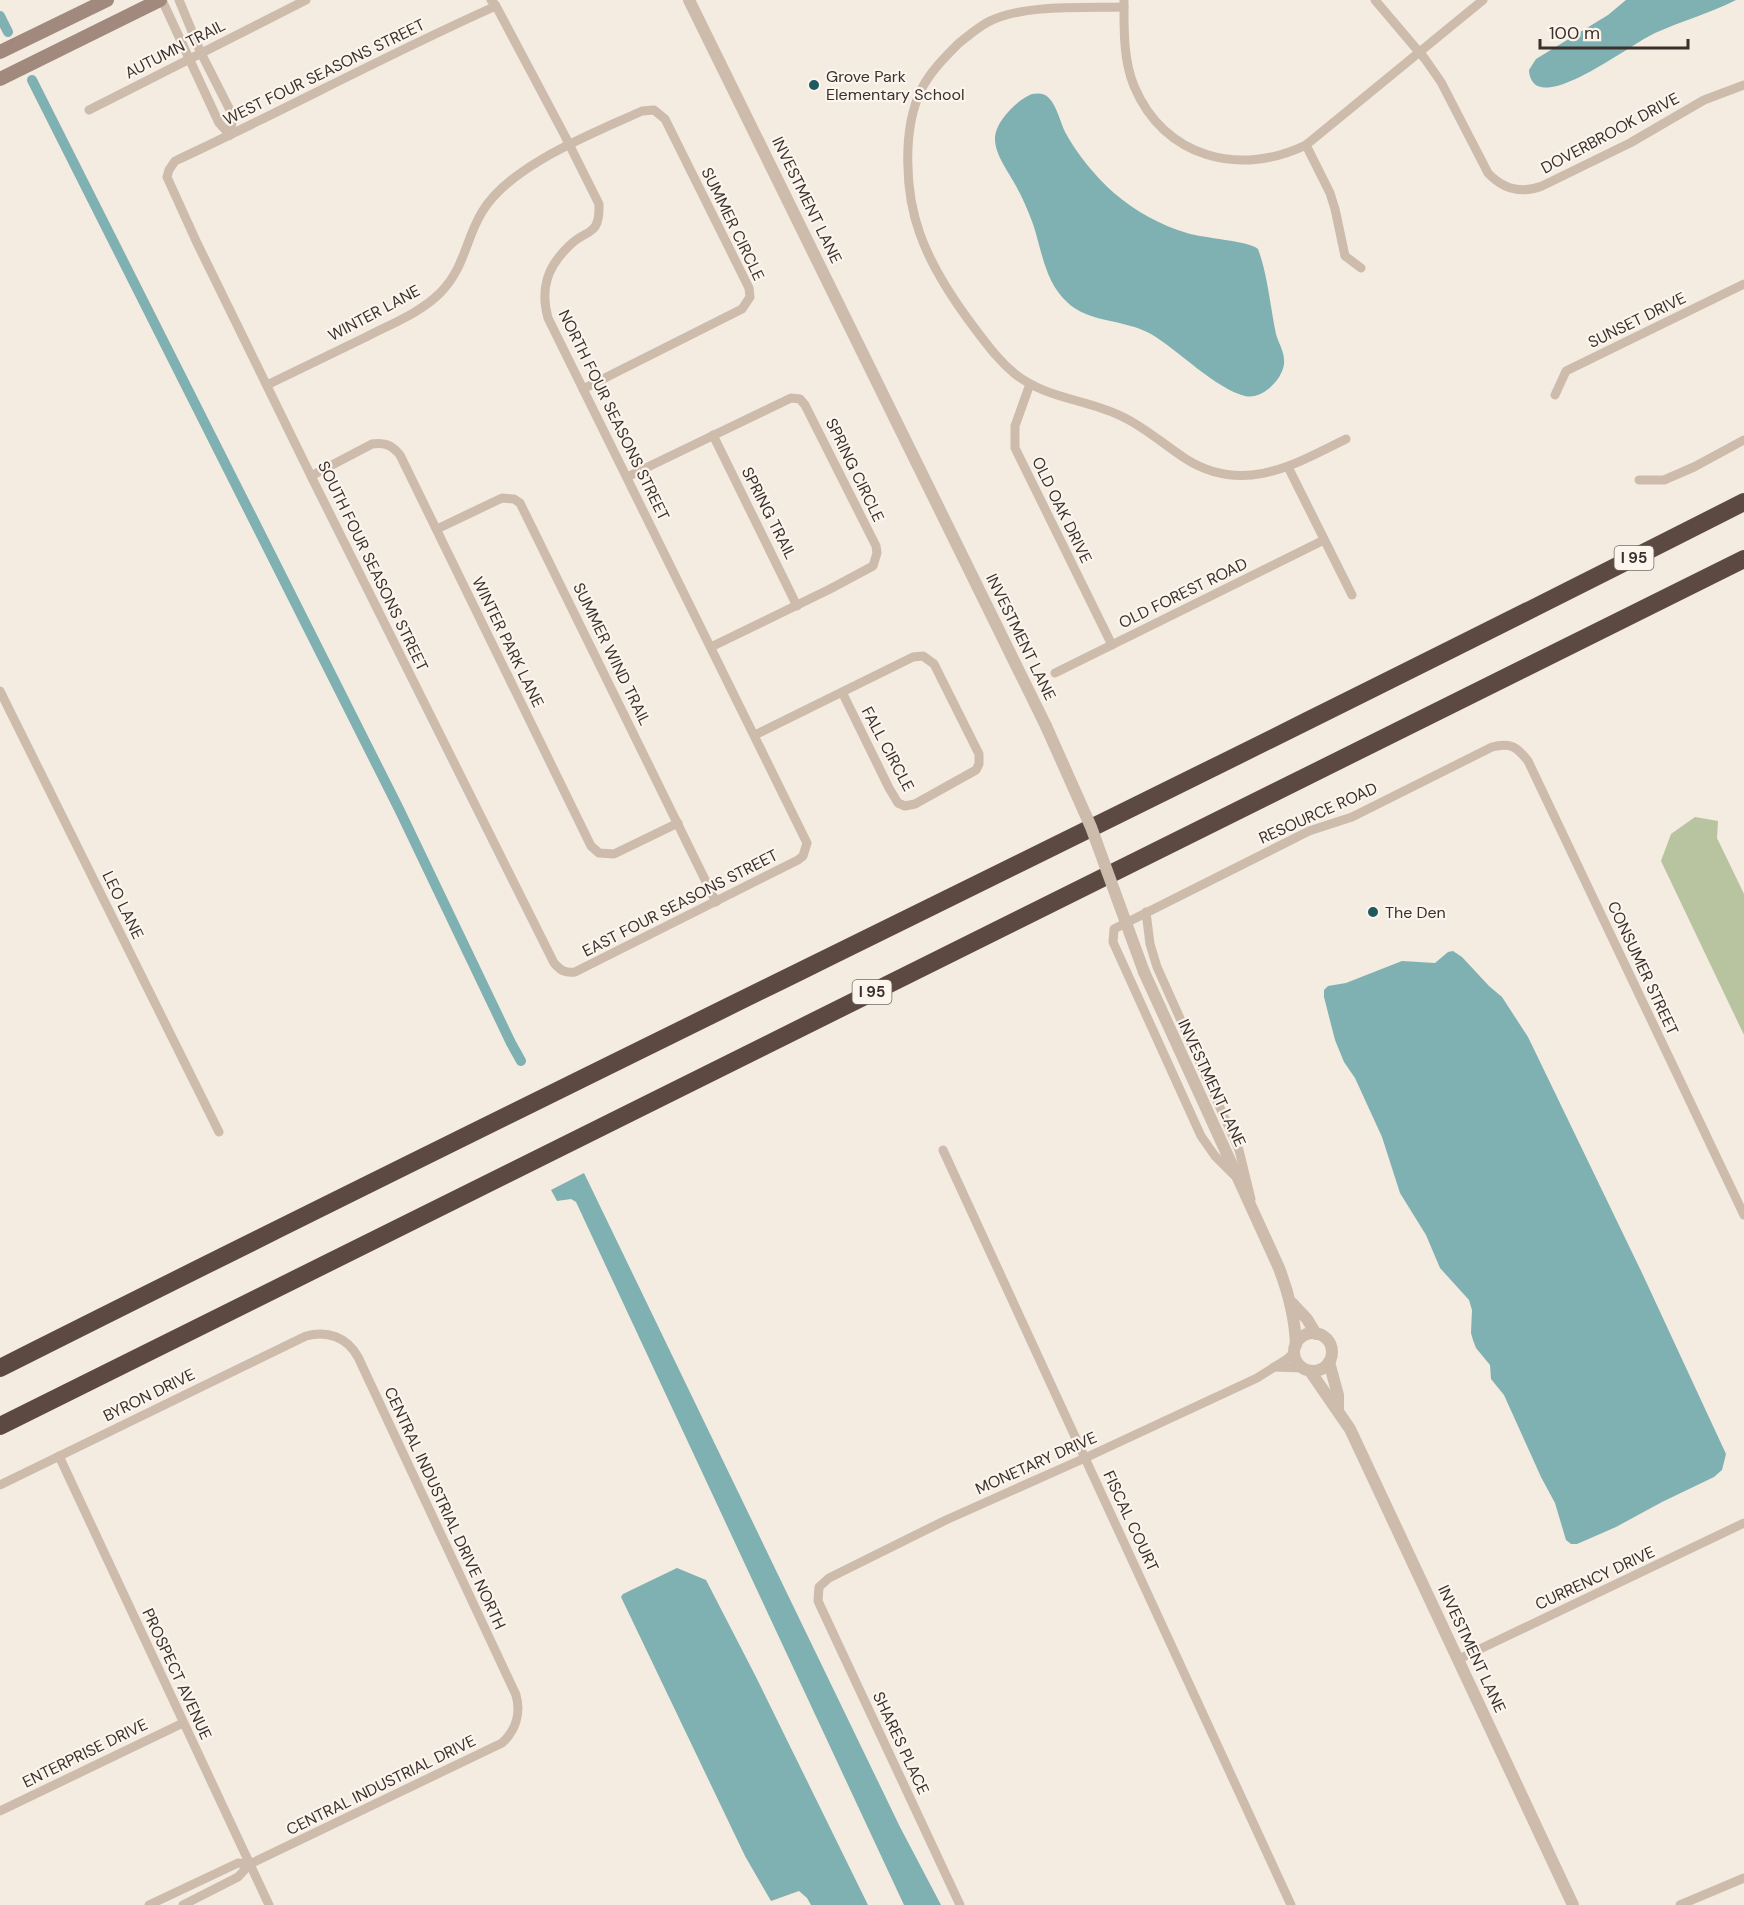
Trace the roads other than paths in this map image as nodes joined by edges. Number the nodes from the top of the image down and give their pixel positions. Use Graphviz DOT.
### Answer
graph roads {
  1 [pos="106,0"];
  2 [pos="161,0"];
  3 [pos="179,0"];
  4 [pos="306,0"];
  5 [pos="689,0"];
  6 [pos="1035,0"];
  7 [pos="1375,0"];
  8 [pos="1483,0"];
  9 [pos="494,2"];
  10 [pos="1124,4"];
  11 [pos="1034,10"];
  12 [pos="0,52"];
  13 [pos="201,52"];
  14 [pos="1419,52"];
  15 [pos="188,59"];
  16 [pos="0,79"];
  17 [pos="1744,85"];
  18 [pos="89,110"];
  19 [pos="230,135"];
  20 [pos="570,145"];
  21 [pos="1306,145"];
  22 [pos="169,170"];
  23 [pos="1361,268"];
  24 [pos="1744,284"];
  25 [pos="1030,384"];
  26 [pos="267,385"];
  27 [pos="583,389"];
  28 [pos="1555,395"];
  29 [pos="713,435"];
  30 [pos="1346,439"];
  31 [pos="1744,440"];
  32 [pos="1288,467"];
  33 [pos="311,476"];
  34 [pos="627,477"];
  35 [pos="1639,480"];
  36 [pos="1744,502"];
  37 [pos="437,529"];
  38 [pos="1324,540"];
  39 [pos="1744,559"];
  40 [pos="1352,595"];
  41 [pos="797,606"];
  42 [pos="1112,645"];
  43 [pos="711,647"];
  44 [pos="1055,673"];
  45 [pos="0,691"];
  46 [pos="842,692"];
  47 [pos="755,735"];
  48 [pos="1504,744"];
  49 [pos="678,823"];
  50 [pos="807,850"];
  51 [pos="716,902"];
  52 [pos="1146,912"];
  53 [pos="561,971"];
  54 [pos="219,1132"];
  55 [pos="943,1150"];
  56 [pos="1240,1182"];
  57 [pos="1254,1214"];
  58 [pos="1744,1215"];
  59 [pos="1291,1302"];
  60 [pos="313,1334"];
  61 [pos="1316,1334"];
  62 [pos="1295,1349"];
  63 [pos="1329,1362"];
  64 [pos="1274,1367"];
  65 [pos="0,1368"];
  66 [pos="1307,1370"];
  67 [pos="1338,1409"];
  68 [pos="0,1426"];
  69 [pos="59,1456"];
  70 [pos="1085,1458"];
  71 [pos="0,1485"];
  72 [pos="1744,1523"];
  73 [pos="818,1594"];
  74 [pos="1459,1659"];
  75 [pos="183,1723"];
  76 [pos="516,1723"];
  77 [pos="0,1811"];
  78 [pos="250,1864"];
  79 [pos="1744,1878"];
  80 [pos="149,1905"];
  81 [pos="183,1905"];
  82 [pos="269,1905"];
  83 [pos="960,1905"];
  84 [pos="1291,1905"];
  85 [pos="1573,1905"];
  86 [pos="1680,1905"];
  1 -- 12 [label="main road"];
  2 -- 15 [label="street"];
  2 -- 16 [label="main road"];
  3 -- 13 [label="street"];
  4 -- 13 [label="street, AUTUMN TRAIL"];
  5 -- 56 [label="street, INVESTMENT LANE, bridge"];
  6 -- 11 [label="street"];
  7 -- 14 [label="street, DOVERBROOK DRIVE"];
  8 -- 14 [label="street"];
  9 -- 19 [label="street, WEST FOUR SEASONS STREET"];
  9 -- 20 [label="street, NORTH FOUR SEASONS STREET"];
  10 -- 11 [label="street"];
  10 -- 21 [label="street"];
  11 -- 25 [label="street"];
  13 -- 15 [label="street, AUTUMN TRAIL"];
  13 -- 19 [label="street"];
  14 -- 17 [label="street, DOVERBROOK DRIVE"];
  14 -- 21 [label="street"];
  15 -- 18 [label="street, AUTUMN TRAIL"];
  15 -- 19 [label="street"];
  19 -- 22 [label="street, WEST FOUR SEASONS STREET"];
  20 -- 26 [label="street, WINTER LANE"];
  20 -- 27 [label="street, NORTH FOUR SEASONS STREET"];
  20 -- 27 [label="street, SUMMER CIRCLE"];
  21 -- 23 [label="street"];
  22 -- 26 [label="street, SOUTH FOUR SEASONS STREET"];
  24 -- 28 [label="street, SUNSET DRIVE"];
  25 -- 32 [label="street"];
  25 -- 42 [label="street, OLD OAK DRIVE"];
  26 -- 33 [label="street, SOUTH FOUR SEASONS STREET"];
  27 -- 34 [label="street, NORTH FOUR SEASONS STREET"];
  29 -- 34 [label="street, SPRING CIRCLE"];
  29 -- 41 [label="street, SPRING TRAIL"];
  29 -- 41 [label="street, SPRING CIRCLE"];
  30 -- 32 [label="street"];
  31 -- 35 [label="street"];
  32 -- 38 [label="street"];
  33 -- 37 [label="street, WINTER PARK LANE"];
  33 -- 53 [label="street, SOUTH FOUR SEASONS STREET"];
  34 -- 43 [label="street, NORTH FOUR SEASONS STREET"];
  36 -- 65 [label="highway, I 95"];
  37 -- 49 [label="street, SUMMER WIND TRAIL"];
  37 -- 49 [label="street, WINTER PARK LANE"];
  38 -- 40 [label="street"];
  38 -- 42 [label="street, OLD FOREST ROAD"];
  39 -- 68 [label="highway, I 95"];
  41 -- 43 [label="street, SPRING CIRCLE"];
  42 -- 44 [label="street, OLD FOREST ROAD"];
  43 -- 47 [label="street, NORTH FOUR SEASONS STREET"];
  45 -- 54 [label="street, LEO LANE"];
  46 -- 46 [label="street, FALL CIRCLE"];
  46 -- 47 [label="street, FALL CIRCLE"];
  47 -- 50 [label="street, NORTH FOUR SEASONS STREET"];
  48 -- 52 [label="street, RESOURCE ROAD"];
  48 -- 58 [label="street, CONSUMER STREET"];
  49 -- 51 [label="street, SUMMER WIND TRAIL"];
  50 -- 51 [label="street, EAST FOUR SEASONS STREET"];
  51 -- 53 [label="street, EAST FOUR SEASONS STREET"];
  52 -- 56 [label="street, RESOURCE ROAD"];
  52 -- 57 [label="street"];
  55 -- 70 [label="street, FISCAL COURT"];
  56 -- 57 [label="street, INVESTMENT LANE"];
  57 -- 59 [label="street, INVESTMENT LANE"];
  59 -- 61 [label="street, INVESTMENT LANE"];
  59 -- 62 [label="street, INVESTMENT LANE"];
  60 -- 69 [label="street, BYRON DRIVE"];
  60 -- 76 [label="street, CENTRAL INDUSTRIAL DRIVE NORTH"];
  61 -- 62 [label="street"];
  61 -- 63 [label="street"];
  62 -- 64 [label="street, MONETARY DRIVE"];
  62 -- 66 [label="street"];
  63 -- 66 [label="street"];
  63 -- 67 [label="street, INVESTMENT LANE"];
  64 -- 66 [label="street"];
  64 -- 70 [label="street, MONETARY DRIVE"];
  66 -- 67 [label="street, INVESTMENT LANE"];
  67 -- 74 [label="street, INVESTMENT LANE"];
  69 -- 71 [label="street, BYRON DRIVE"];
  69 -- 75 [label="street, PROSPECT AVENUE"];
  70 -- 73 [label="street, MONETARY DRIVE"];
  70 -- 84 [label="street, FISCAL COURT"];
  72 -- 74 [label="street, CURRENCY DRIVE"];
  73 -- 83 [label="street, SHARES PLACE"];
  74 -- 85 [label="street, INVESTMENT LANE"];
  75 -- 77 [label="street, ENTERPRISE DRIVE"];
  75 -- 78 [label="street, PROSPECT AVENUE"];
  76 -- 78 [label="street, CENTRAL INDUSTRIAL DRIVE"];
  78 -- 80 [label="street, CENTRAL INDUSTRIAL DRIVE"];
  78 -- 81 [label="street, CENTRAL INDUSTRIAL DRIVE"];
  78 -- 82 [label="street, PROSPECT AVENUE"];
  79 -- 86 [label="street"];
}
